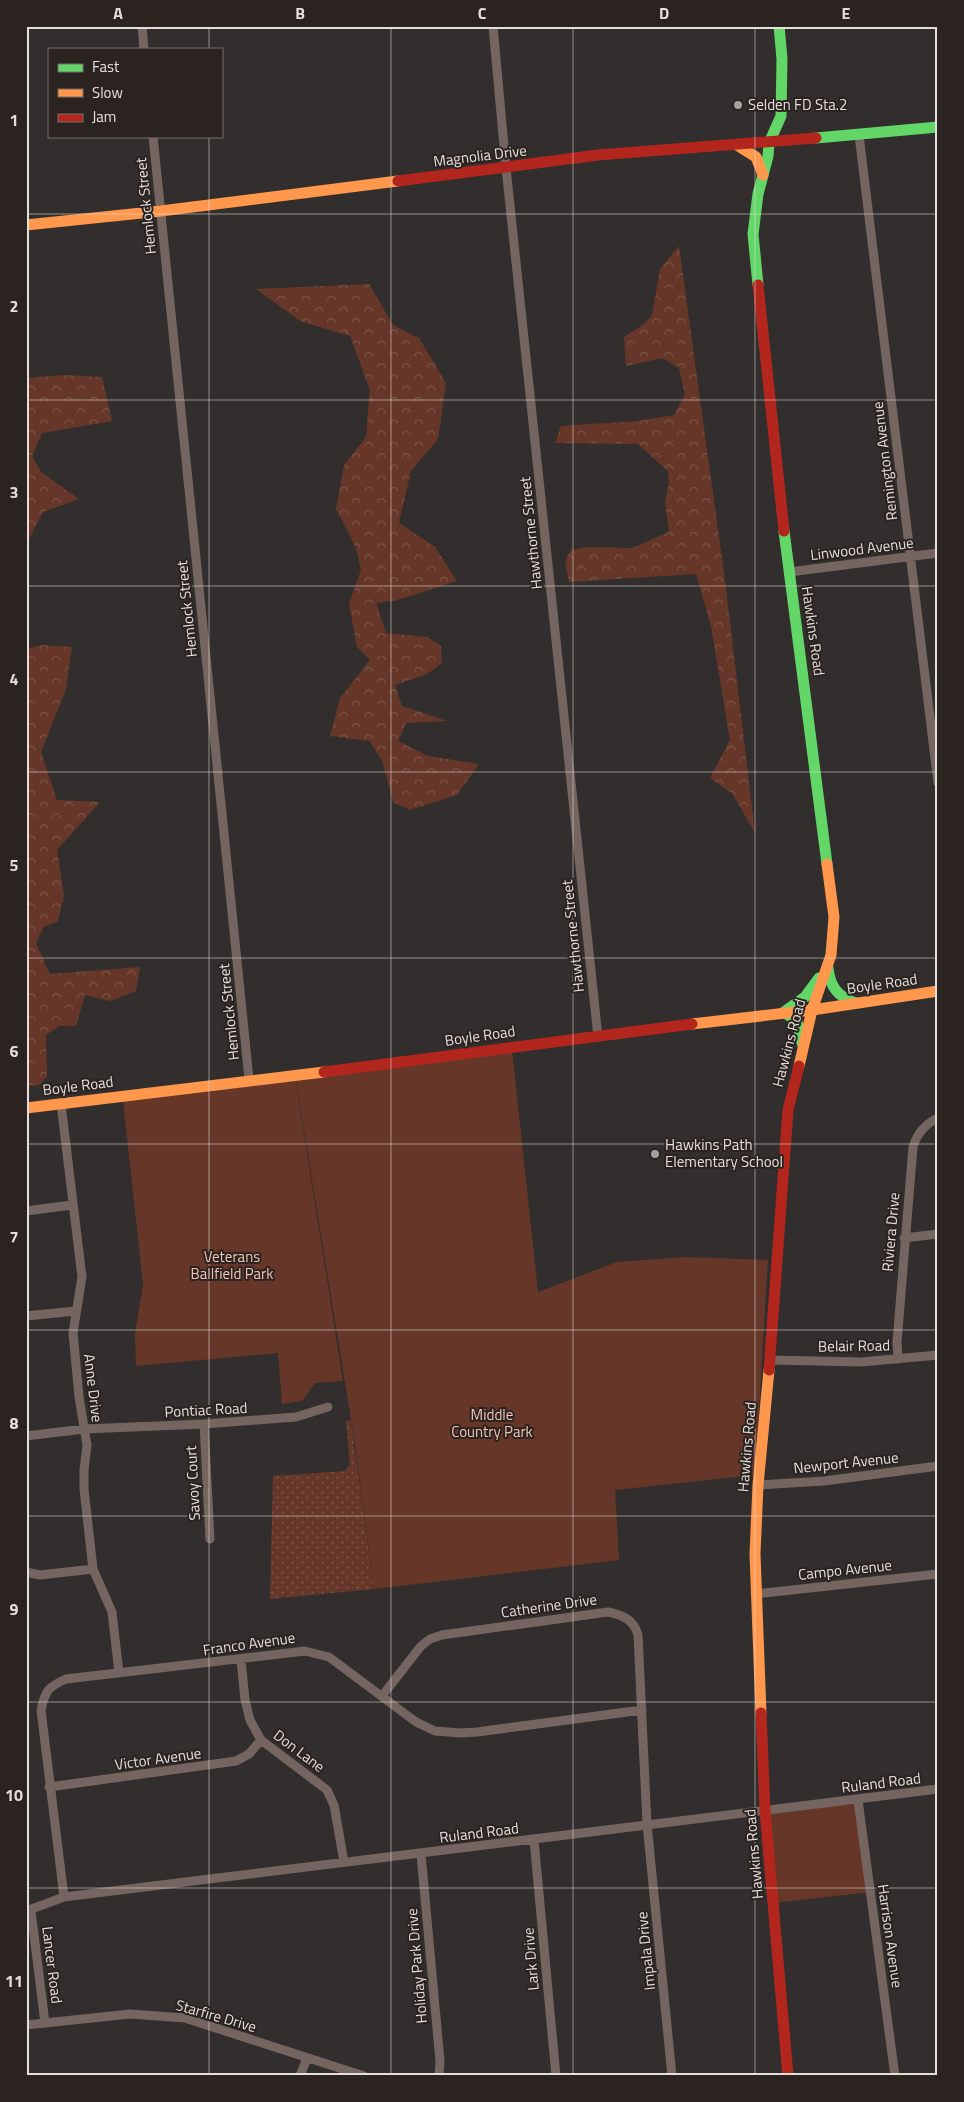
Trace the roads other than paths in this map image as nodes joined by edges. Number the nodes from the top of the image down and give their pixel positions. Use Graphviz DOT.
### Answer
graph roads {
  1 [pos="142,26"];
  2 [pos="494,26"];
  3 [pos="779,26"];
  4 [pos="144,48"];
  5 [pos="938,127"];
  6 [pos="859,135"];
  7 [pos="153,138"];
  8 [pos="769,142"];
  9 [pos="736,145"];
  10 [pos="506,168"];
  11 [pos="763,175"];
  12 [pos="161,211"];
  13 [pos="26,226"];
  14 [pos="938,553"];
  15 [pos="910,556"];
  16 [pos="789,572"];
  17 [pos="938,783"];
  18 [pos="828,966"];
  19 [pos="938,991"];
  20 [pos="856,1003"];
  21 [pos="812,1010"];
  22 [pos="784,1012"];
  23 [pos="598,1037"];
  24 [pos="803,1048"];
  25 [pos="249,1079"];
  26 [pos="61,1104"];
  27 [pos="26,1108"];
  28 [pos="938,1118"];
  29 [pos="72,1205"];
  30 [pos="26,1211"];
  31 [pos="938,1234"];
  32 [pos="904,1238"];
  33 [pos="76,1311"];
  34 [pos="26,1316"];
  35 [pos="938,1354"];
  36 [pos="898,1359"];
  37 [pos="770,1360"];
  38 [pos="328,1407"];
  39 [pos="204,1424"];
  40 [pos="84,1429"];
  41 [pos="26,1436"];
  42 [pos="938,1466"];
  43 [pos="758,1485"];
  44 [pos="210,1539"];
  45 [pos="93,1569"];
  46 [pos="26,1572"];
  47 [pos="938,1574"];
  48 [pos="755,1594"];
  49 [pos="241,1660"];
  50 [pos="119,1673"];
  51 [pos="382,1696"];
  52 [pos="642,1710"];
  53 [pos="261,1740"];
  54 [pos="49,1787"];
  55 [pos="938,1789"];
  56 [pos="858,1800"];
  57 [pos="765,1810"];
  58 [pos="647,1824"];
  59 [pos="534,1840"];
  60 [pos="420,1854"];
  61 [pos="344,1862"];
  62 [pos="64,1897"];
  63 [pos="28,1911"];
  64 [pos="45,2023"];
  65 [pos="26,2026"];
  66 [pos="307,2058"];
  67 [pos="300,2076"];
  68 [pos="364,2076"];
  69 [pos="439,2076"];
  70 [pos="556,2076"];
  71 [pos="672,2076"];
  72 [pos="788,2076"];
  73 [pos="895,2076"];
  1 -- 4 [label="street"];
  2 -- 10 [label="street, Hawthorne Street"];
  3 -- 8 [label="street, Hawkins Road"];
  5 -- 6 [label="street, Magnolia Drive"];
  6 -- 8 [label="street, Magnolia Drive"];
  6 -- 15 [label="street, Remington Avenue"];
  7 -- 12 [label="street, Hemlock Street"];
  8 -- 9 [label="street, Magnolia Drive"];
  8 -- 11 [label="street, Hawkins Road"];
  9 -- 10 [label="street, Magnolia Drive"];
  9 -- 11 [label="street"];
  10 -- 12 [label="street, Magnolia Drive"];
  10 -- 23 [label="street, Hawthorne Street"];
  11 -- 16 [label="street, Hawkins Road"];
  12 -- 13 [label="street, Magnolia Drive"];
  12 -- 25 [label="street, Hemlock Street"];
  14 -- 15 [label="street, Linwood Avenue"];
  15 -- 16 [label="street, Linwood Avenue"];
  15 -- 17 [label="street, Remington Avenue"];
  16 -- 18 [label="street, Hawkins Road"];
  18 -- 20 [label="street"];
  18 -- 21 [label="street, Hawkins Road"];
  18 -- 22 [label="street"];
  19 -- 20 [label="street, Boyle Road"];
  20 -- 21 [label="street, Boyle Road"];
  21 -- 22 [label="street, Boyle Road"];
  21 -- 24 [label="street, Hawkins Road"];
  22 -- 23 [label="street, Boyle Road"];
  22 -- 24 [label="street"];
  23 -- 25 [label="street, Boyle Road"];
  24 -- 37 [label="street, Hawkins Road"];
  25 -- 26 [label="street, Boyle Road"];
  26 -- 27 [label="street, Boyle Road"];
  26 -- 29 [label="street, Anne Drive"];
  28 -- 32 [label="street, Riviera Drive"];
  29 -- 30 [label="street"];
  29 -- 33 [label="street, Anne Drive"];
  31 -- 32 [label="street"];
  32 -- 36 [label="street, Riviera Drive"];
  33 -- 34 [label="street"];
  33 -- 40 [label="street, Anne Drive"];
  35 -- 36 [label="street, Belair Road"];
  36 -- 37 [label="street, Belair Road"];
  37 -- 43 [label="street, Hawkins Road"];
  38 -- 39 [label="street, Pontiac Road"];
  39 -- 40 [label="street, Pontiac Road"];
  39 -- 44 [label="street, Savoy Court"];
  40 -- 41 [label="street, Pontiac Road"];
  40 -- 45 [label="street, Anne Drive"];
  42 -- 43 [label="street, Newport Avenue"];
  43 -- 48 [label="street, Hawkins Road"];
  45 -- 46 [label="street"];
  45 -- 50 [label="street, Anne Drive"];
  47 -- 48 [label="street, Campo Avenue"];
  48 -- 57 [label="street, Hawkins Road"];
  49 -- 50 [label="street, Franco Avenue"];
  49 -- 51 [label="street, Franco Avenue"];
  49 -- 53 [label="street, Don Lane"];
  50 -- 54 [label="street, Franco Avenue"];
  51 -- 52 [label="street, Franco Avenue"];
  51 -- 52 [label="street, Catherine Drive"];
  52 -- 58 [label="street, Catherine Drive"];
  53 -- 54 [label="street, Victor Avenue"];
  53 -- 61 [label="street, Don Lane"];
  54 -- 62 [label="street, Franco Avenue"];
  55 -- 56 [label="street, Ruland Road"];
  56 -- 57 [label="street, Ruland Road"];
  56 -- 73 [label="street, Harrison Avenue"];
  57 -- 58 [label="street, Ruland Road"];
  57 -- 72 [label="street, Hawkins Road"];
  58 -- 59 [label="street, Ruland Road"];
  58 -- 71 [label="street, Impala Drive"];
  59 -- 60 [label="street, Ruland Road"];
  59 -- 70 [label="street, Lark Drive"];
  60 -- 61 [label="street, Ruland Road"];
  60 -- 69 [label="street, Holiday Park Drive"];
  61 -- 62 [label="street, Ruland Road"];
  62 -- 63 [label="street, Ruland Road"];
  63 -- 64 [label="street, Lancer Road"];
  64 -- 65 [label="street, Starfire Drive"];
  64 -- 66 [label="street, Starfire Drive"];
  66 -- 67 [label="street"];
  66 -- 68 [label="street, Starfire Drive"];
}
